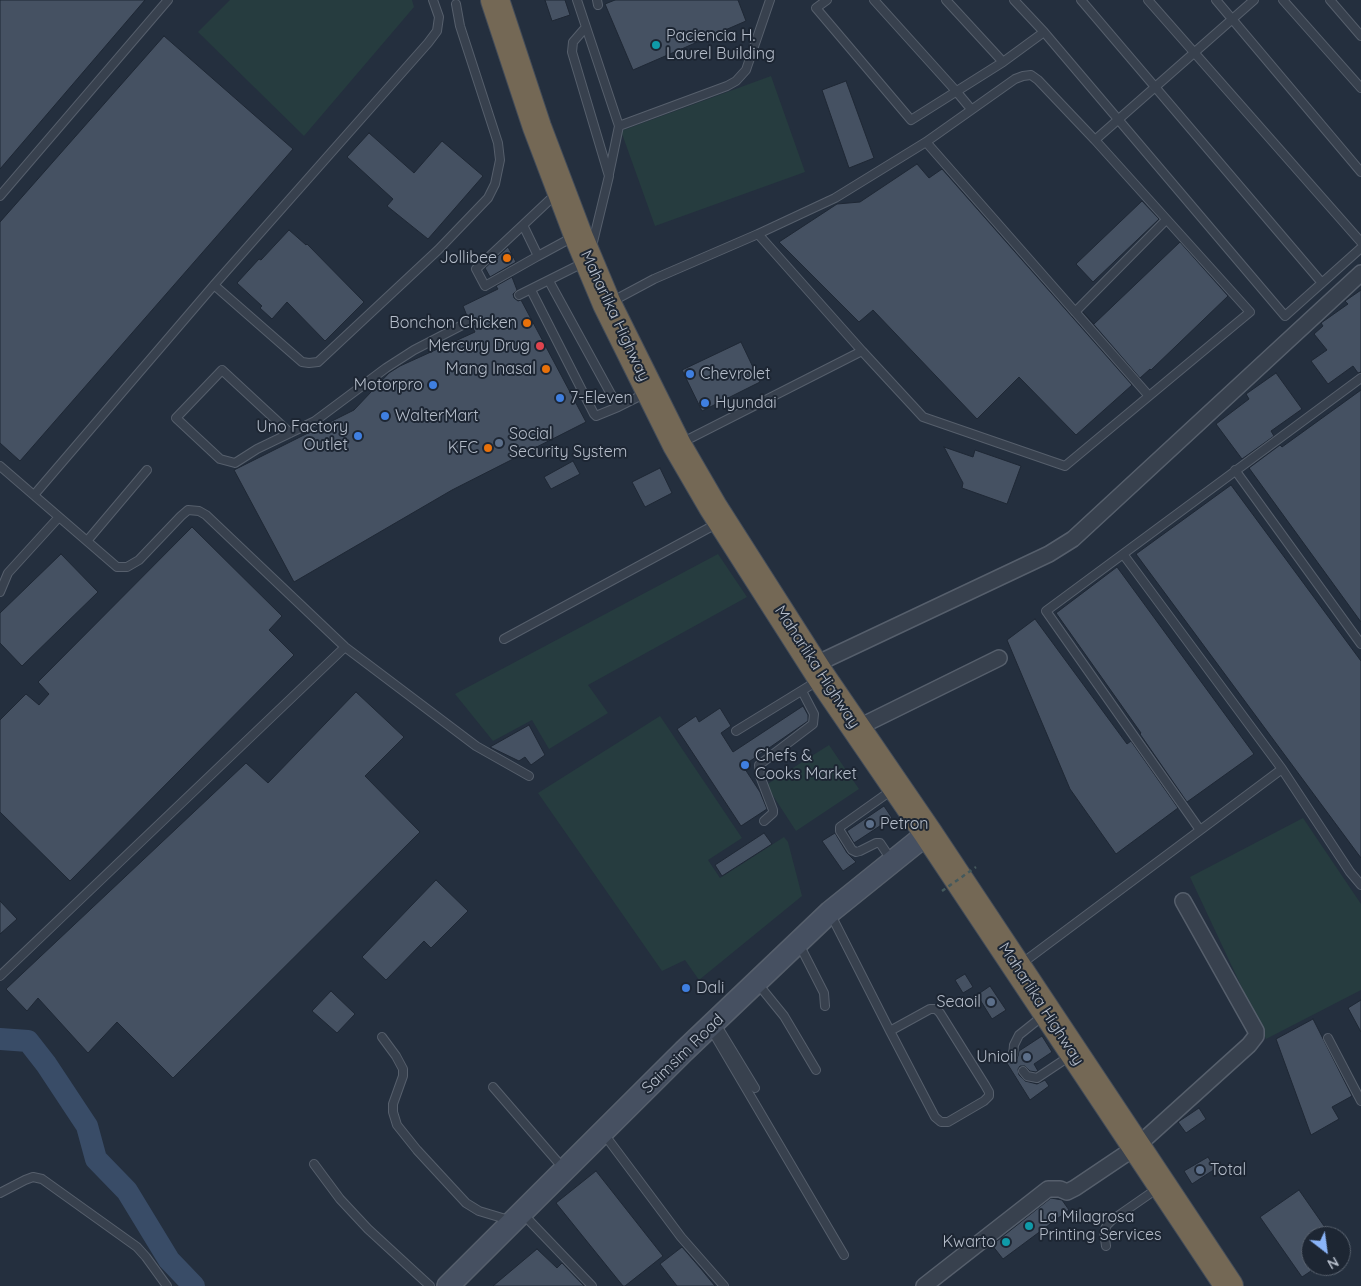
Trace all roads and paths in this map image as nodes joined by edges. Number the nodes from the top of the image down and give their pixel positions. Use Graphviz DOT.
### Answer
graph roads {
  1 [pos="168,0"];
  2 [pos="433,0"];
  3 [pos="495,0"];
  4 [pos="577,0"];
  5 [pos="770,0"];
  6 [pos="826,0"];
  7 [pos="874,0"];
  8 [pos="946,0"];
  9 [pos="1014,0"];
  10 [pos="1081,0"];
  11 [pos="1148,0"];
  12 [pos="1216,0"];
  13 [pos="1254,0"];
  14 [pos="1284,0"];
  15 [pos="1330,0"];
  16 [pos="456,4"];
  17 [pos="1233,20"];
  18 [pos="586,27"];
  19 [pos="1044,32"];
  20 [pos="1361,36"];
  21 [pos="1194,53"];
  22 [pos="1003,62"];
  23 [pos="1155,86"];
  24 [pos="1361,88"];
  25 [pos="956,91"];
  26 [pos="971,110"];
  27 [pos="1117,120"];
  28 [pos="619,126"];
  29 [pos="1095,140"];
  30 [pos="926,142"];
  31 [pos="1361,172"];
  32 [pos="609,176"];
  33 [pos="560,190"];
  34 [pos="0,196"];
  35 [pos="1166,220"];
  36 [pos="523,226"];
  37 [pos="578,234"];
  38 [pos="758,234"];
  39 [pos="1361,242"];
  40 [pos="1361,248"];
  41 [pos="538,256"];
  42 [pos="589,260"];
  43 [pos="1361,273"];
  44 [pos="549,281"];
  45 [pos="1322,283"];
  46 [pos="214,285"];
  47 [pos="531,290"];
  48 [pos="519,295"];
  49 [pos="607,304"];
  50 [pos="1075,312"];
  51 [pos="470,322"];
  52 [pos="862,352"];
  53 [pos="1361,378"];
  54 [pos="649,391"];
  55 [pos="1149,396"];
  56 [pos="618,407"];
  57 [pos="290,433"];
  58 [pos="677,445"];
  59 [pos="0,466"];
  60 [pos="147,470"];
  61 [pos="1235,470"];
  62 [pos="34,495"];
  63 [pos="60,517"];
  64 [pos="722,521"];
  65 [pos="88,542"];
  66 [pos="1123,554"];
  67 [pos="0,592"];
  68 [pos="504,639"];
  69 [pos="1361,644"];
  70 [pos="344,647"];
  71 [pos="999,658"];
  72 [pos="813,678"];
  73 [pos="857,728"];
  74 [pos="736,731"];
  75 [pos="1282,769"];
  76 [pos="529,776"];
  77 [pos="897,787"];
  78 [pos="764,821"];
  79 [pos="1200,830"];
  80 [pos="928,833"];
  81 [pos="892,861"];
  82 [pos="976,867"];
  83 [pos="1361,885"];
  84 [pos="942,891"];
  85 [pos="1183,901"];
  86 [pos="830,912"];
  87 [pos="798,943"];
  88 [pos="1017,967"];
  89 [pos="0,976"];
  90 [pos="757,983"];
  91 [pos="825,1006"];
  92 [pos="1047,1013"];
  93 [pos="712,1024"];
  94 [pos="890,1031"];
  95 [pos="382,1037"];
  96 [pos="1328,1038"];
  97 [pos="1073,1053"];
  98 [pos="1012,1055"];
  99 [pos="816,1070"];
  100 [pos="1023,1071"];
  101 [pos="493,1087"];
  102 [pos="755,1088"];
  103 [pos="1361,1101"];
  104 [pos="602,1133"];
  105 [pos="1136,1147"];
  106 [pos="314,1164"];
  107 [pos="565,1169"];
  108 [pos="1162,1185"];
  109 [pos="0,1193"];
  110 [pos="518,1217"];
  111 [pos="1106,1246"];
  112 [pos="844,1255"];
  113 [pos="167,1286"];
  114 [pos="430,1286"];
  115 [pos="448,1286"];
  116 [pos="592,1286"];
  117 [pos="724,1286"];
  118 [pos="924,1286"];
  119 [pos="1229,1286"];
  1 -- 34 [label="lane"];
  2 -- 46 [label="lane"];
  3 -- 33 [label="highway, Maharlika Highway"];
  4 -- 18 [label="lane"];
  5 -- 28 [label="lane"];
  6 -- 25 [label="lane"];
  7 -- 25 [label="lane"];
  8 -- 22 [label="lane"];
  9 -- 19 [label="lane"];
  10 -- 23 [label="lane"];
  11 -- 21 [label="lane"];
  12 -- 17 [label="lane"];
  13 -- 17 [label="lane"];
  14 -- 24 [label="lane"];
  15 -- 20 [label="lane"];
  16 -- 46 [label="lane"];
  17 -- 21 [label="lane"];
  17 -- 31 [label="lane"];
  18 -- 28 [label="lane"];
  18 -- 32 [label="lane"];
  19 -- 22 [label="lane"];
  19 -- 27 [label="lane"];
  21 -- 23 [label="lane"];
  21 -- 39 [label="lane"];
  22 -- 25 [label="lane"];
  23 -- 27 [label="lane"];
  23 -- 45 [label="lane"];
  25 -- 26 [label="lane"];
  26 -- 29 [label="lane"];
  26 -- 30 [label="lane"];
  27 -- 29 [label="lane"];
  27 -- 45 [label="lane"];
  28 -- 32 [label="lane"];
  29 -- 35 [label="lane"];
  30 -- 38 [label="lane"];
  30 -- 50 [label="lane"];
  32 -- 42 [label="lane"];
  33 -- 36 [label="lane"];
  33 -- 37 [label="highway, Maharlika Highway"];
  35 -- 50 [label="lane"];
  35 -- 55 [label="lane"];
  36 -- 41 [label="lane"];
  36 -- 41 [label="lane"];
  37 -- 41 [label="lane"];
  37 -- 42 [label="highway, Maharlika Highway"];
  38 -- 49 [label="lane"];
  38 -- 52 [label="lane"];
  40 -- 45 [label="lane"];
  42 -- 44 [label="lane"];
  42 -- 49 [label="highway, Maharlika Highway"];
  43 -- 72 [label="street"];
  44 -- 47 [label="lane"];
  44 -- 56 [label="lane"];
  46 -- 62 [label="lane"];
  47 -- 48 [label="lane"];
  47 -- 56 [label="lane"];
  49 -- 54 [label="highway, Maharlika Highway"];
  50 -- 55 [label="lane"];
  51 -- 57 [label="lane"];
  52 -- 55 [label="lane"];
  52 -- 58 [label="lane"];
  53 -- 61 [label="lane"];
  54 -- 56 [label="lane"];
  54 -- 58 [label="highway, Maharlika Highway"];
  57 -- 57 [label="lane"];
  58 -- 64 [label="highway, Maharlika Highway"];
  59 -- 62 [label="lane"];
  60 -- 65 [label="lane"];
  61 -- 66 [label="lane"];
  61 -- 69 [label="lane"];
  62 -- 63 [label="lane"];
  63 -- 65 [label="lane"];
  63 -- 67 [label="lane"];
  64 -- 68 [label="lane"];
  64 -- 72 [label="highway, Maharlika Highway"];
  65 -- 70 [label="lane"];
  66 -- 75 [label="lane"];
  66 -- 79 [label="lane"];
  70 -- 76 [label="lane"];
  70 -- 89 [label="lane"];
  71 -- 73 [label="street"];
  72 -- 73 [label="highway, Maharlika Highway"];
  72 -- 74 [label="lane"];
  72 -- 78 [label="lane"];
  73 -- 77 [label="highway, Maharlika Highway"];
  75 -- 79 [label="lane"];
  75 -- 83 [label="lane"];
  77 -- 80 [label="highway, Maharlika Highway"];
  77 -- 81 [label="lane"];
  79 -- 88 [label="lane"];
  80 -- 81 [label="street, Saimsim Road"];
  80 -- 88 [label="highway, Maharlika Highway"];
  81 -- 86 [label="street, Saimsim Road"];
  82 -- 84 [label="path, bridge"];
  85 -- 105 [label="street"];
  86 -- 87 [label="street, Saimsim Road"];
  86 -- 94 [label="lane"];
  87 -- 90 [label="street, Saimsim Road"];
  87 -- 91 [label="lane"];
  88 -- 92 [label="highway, Maharlika Highway"];
  90 -- 93 [label="street, Saimsim Road"];
  90 -- 99 [label="lane"];
  92 -- 97 [label="highway, Maharlika Highway"];
  92 -- 98 [label="lane"];
  93 -- 102 [label="lane"];
  93 -- 104 [label="street, Saimsim Road"];
  93 -- 112 [label="lane"];
  94 -- 94 [label="lane"];
  95 -- 110 [label="lane"];
  96 -- 103 [label="lane"];
  97 -- 100 [label="lane"];
  97 -- 105 [label="highway, Maharlika Highway"];
  101 -- 107 [label="lane"];
  104 -- 107 [label="street, Saimsim Road"];
  104 -- 117 [label="lane"];
  105 -- 108 [label="highway, Maharlika Highway"];
  105 -- 118 [label="street"];
  106 -- 114 [label="lane"];
  107 -- 110 [label="street, Saimsim Road"];
  108 -- 111 [label="lane"];
  108 -- 119 [label="highway, Maharlika Highway"];
  109 -- 113 [label="lane"];
  110 -- 115 [label="street, Saimsim Road"];
  110 -- 116 [label="lane"];
}
